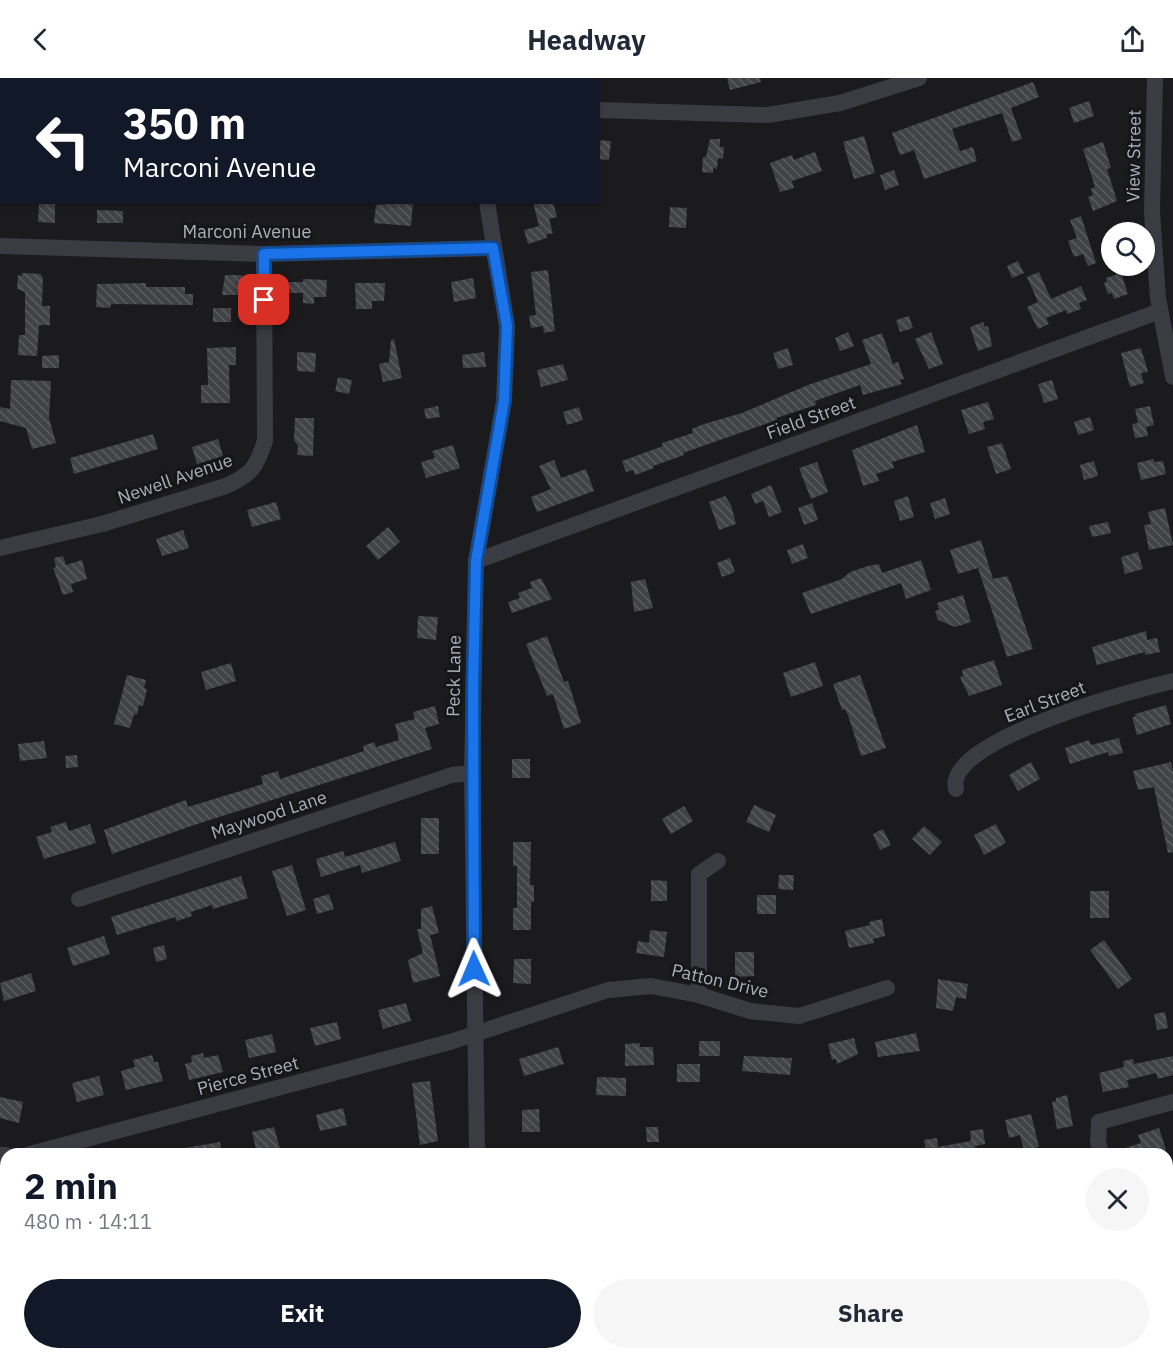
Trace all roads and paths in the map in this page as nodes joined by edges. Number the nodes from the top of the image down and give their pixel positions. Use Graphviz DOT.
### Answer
graph roads {
  1 [pos="920,78"];
  2 [pos="1155,78"];
  3 [pos="600,110"];
  4 [pos="487,204"];
  5 [pos="0,246"];
  6 [pos="493,248"];
  7 [pos="264,254"];
  8 [pos="1160,311"];
  9 [pos="1173,377"];
  10 [pos="0,548"];
  11 [pos="476,561"];
  12 [pos="1173,681"];
  13 [pos="472,773"];
  14 [pos="956,789"];
  15 [pos="718,861"];
  16 [pos="79,899"];
  17 [pos="887,988"];
  18 [pos="699,996"];
  19 [pos="476,1034"];
  20 [pos="1173,1102"];
  21 [pos="52,1148"];
  22 [pos="477,1148"];
  23 [pos="1101,1148"];
  1 -- 3 [label="street"];
  2 -- 8 [label="street, View Street"];
  4 -- 6 [label="street, Peck Lane"];
  5 -- 7 [label="street, Marconi Avenue"];
  6 -- 7 [label="street, Marconi Avenue"];
  6 -- 11 [label="street, Peck Lane"];
  7 -- 10 [label="street, Newell Avenue"];
  8 -- 9 [label="street, View Street"];
  8 -- 11 [label="street, Field Street"];
  11 -- 13 [label="street, Peck Lane"];
  12 -- 14 [label="street, Earl Street"];
  13 -- 16 [label="street, Maywood Lane"];
  13 -- 19 [label="street, Peck Lane"];
  15 -- 18 [label="street"];
  17 -- 18 [label="street, Patton Drive"];
  18 -- 19 [label="street, Patton Drive"];
  19 -- 21 [label="street, Pierce Street"];
  19 -- 22 [label="street, Peck Lane"];
  20 -- 23 [label="street"];
}
